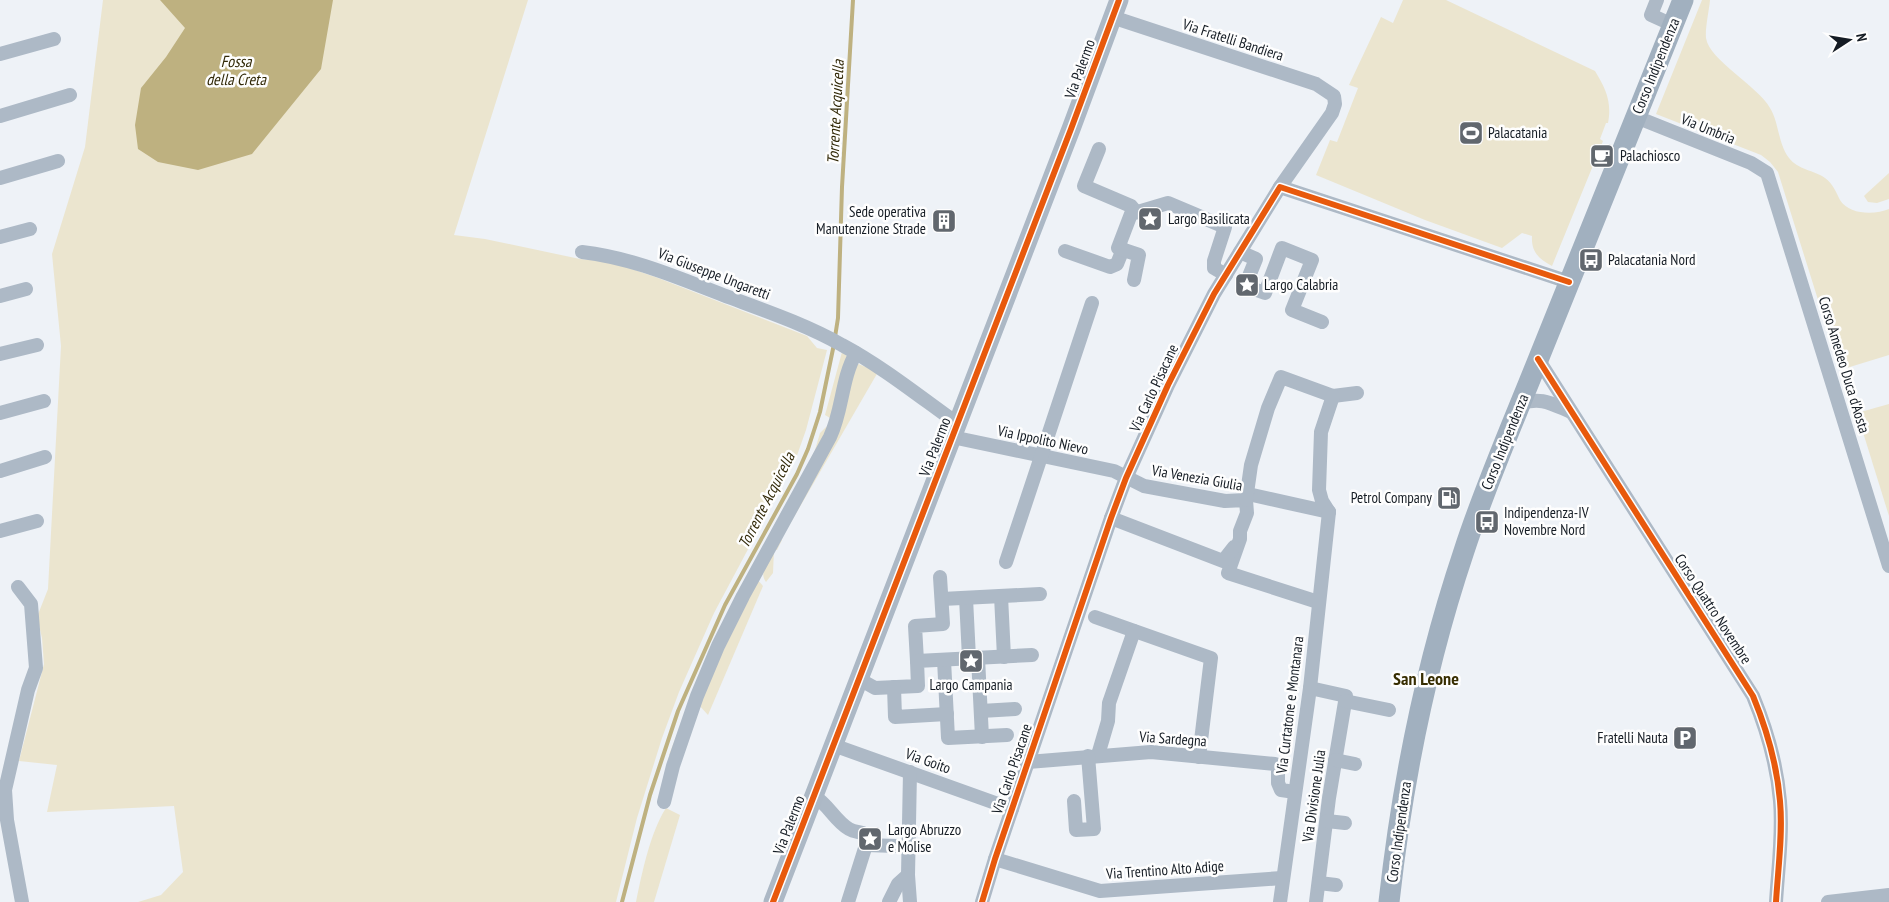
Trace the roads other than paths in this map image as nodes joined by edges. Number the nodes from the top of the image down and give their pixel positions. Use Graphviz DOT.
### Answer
graph roads {
  1 [pos="1657,0"];
  2 [pos="1683,0"];
  3 [pos="1116,8"];
  4 [pos="1673,25"];
  5 [pos="54,39"];
  6 [pos="0,54"];
  7 [pos="70,95"];
  8 [pos="1335,104"];
  9 [pos="0,116"];
  10 [pos="1636,117"];
  11 [pos="1099,149"];
  12 [pos="58,161"];
  13 [pos="1766,173"];
  14 [pos="0,178"];
  15 [pos="1280,187"];
  16 [pos="1136,212"];
  17 [pos="30,229"];
  18 [pos="0,237"];
  19 [pos="1123,250"];
  20 [pos="1065,251"];
  21 [pos="582,252"];
  22 [pos="1240,252"];
  23 [pos="1226,275"];
  24 [pos="1134,280"];
  25 [pos="1569,282"];
  26 [pos="26,289"];
  27 [pos="0,296"];
  28 [pos="1092,303"];
  29 [pos="1322,322"];
  30 [pos="37,345"];
  31 [pos="856,353"];
  32 [pos="0,354"];
  33 [pos="1538,359"];
  34 [pos="1357,394"];
  35 [pos="1332,396"];
  36 [pos="44,401"];
  37 [pos="1520,404"];
  38 [pos="1571,412"];
  39 [pos="0,413"];
  40 [pos="955,431"];
  41 [pos="1042,456"];
  42 [pos="45,457"];
  43 [pos="0,471"];
  44 [pos="1126,478"];
  45 [pos="1247,497"];
  46 [pos="1329,512"];
  47 [pos="1110,518"];
  48 [pos="37,521"];
  49 [pos="0,531"];
  50 [pos="1240,539"];
  51 [pos="1006,562"];
  52 [pos="1889,566"];
  53 [pos="940,577"];
  54 [pos="18,587"];
  55 [pos="1040,594"];
  56 [pos="1001,596"];
  57 [pos="966,598"];
  58 [pos="942,599"];
  59 [pos="1318,602"];
  60 [pos="1094,617"];
  61 [pos="1134,631"];
  62 [pos="1032,655"];
  63 [pos="1004,657"];
  64 [pos="974,658"];
  65 [pos="944,660"];
  66 [pos="917,661"];
  67 [pos="859,679"];
  68 [pos="894,687"];
  69 [pos="1310,688"];
  70 [pos="1345,698"];
  71 [pos="1015,709"];
  72 [pos="1389,710"];
  73 [pos="981,711"];
  74 [pos="947,714"];
  75 [pos="1007,735"];
  76 [pos="982,737"];
  77 [pos="833,745"];
  78 [pos="1093,756"];
  79 [pos="1199,756"];
  80 [pos="1335,760"];
  81 [pos="1028,762"];
  82 [pos="1355,764"];
  83 [pos="910,772"];
  84 [pos="1295,792"];
  85 [pos="814,796"];
  86 [pos="664,802"];
  87 [pos="1074,802"];
  88 [pos="1012,809"];
  89 [pos="1327,821"];
  90 [pos="1345,823"];
  91 [pos="866,845"];
  92 [pos="896,846"];
  93 [pos="995,859"];
  94 [pos="908,875"];
  95 [pos="1282,878"];
  96 [pos="1319,883"];
  97 [pos="1336,885"];
  98 [pos="1889,895"];
  99 [pos="22,902"];
  100 [pos="773,902"];
  101 [pos="848,902"];
  102 [pos="889,902"];
  103 [pos="910,902"];
  104 [pos="982,902"];
  105 [pos="1280,902"];
  106 [pos="1316,902"];
  107 [pos="1389,902"];
  108 [pos="1776,902"];
  109 [pos="1828,902"];
  1 -- 4 [label="street"];
  2 -- 4 [label="main road, Corso Indipendenza"];
  3 -- 8 [label="street, Via Fratelli Bandiera"];
  3 -- 40 [label="main road, Via Palermo"];
  4 -- 10 [label="main road, Corso Indipendenza"];
  5 -- 6 [label="street"];
  7 -- 9 [label="street"];
  8 -- 15 [label="street, Via Carlo Pisacane"];
  10 -- 13 [label="street, Via Umbria"];
  10 -- 25 [label="main road, Corso Indipendenza"];
  11 -- 16 [label="street"];
  12 -- 14 [label="street"];
  13 -- 52 [label="street, Corso Amedeo Duca d'Aosta"];
  15 -- 22 [label="street, Via Carlo Pisacane"];
  15 -- 25 [label="street"];
  16 -- 19 [label="street"];
  16 -- 23 [label="street"];
  17 -- 18 [label="street"];
  19 -- 20 [label="street"];
  19 -- 24 [label="street"];
  21 -- 31 [label="street, Via Giuseppe Ungaretti"];
  22 -- 23 [label="street, Via Carlo Pisacane"];
  22 -- 29 [label="street"];
  23 -- 44 [label="street, Via Carlo Pisacane"];
  25 -- 33 [label="main road, Corso Indipendenza"];
  26 -- 27 [label="street"];
  28 -- 41 [label="street"];
  30 -- 32 [label="street"];
  31 -- 40 [label="street"];
  31 -- 86 [label="street"];
  33 -- 37 [label="main road, Corso Indipendenza"];
  33 -- 38 [label="street, Corso Quattro Novembre"];
  34 -- 35 [label="street"];
  35 -- 45 [label="street"];
  35 -- 46 [label="street"];
  36 -- 39 [label="street"];
  37 -- 38 [label="street"];
  37 -- 107 [label="main road, Corso Indipendenza"];
  38 -- 108 [label="street, Corso Quattro Novembre"];
  40 -- 41 [label="street, Via Ippolito Nievo"];
  40 -- 67 [label="main road, Via Palermo"];
  41 -- 44 [label="street, Via Ippolito Nievo"];
  41 -- 51 [label="street"];
  42 -- 43 [label="street"];
  44 -- 45 [label="street, Via Venezia Giulia"];
  44 -- 47 [label="street, Via Carlo Pisacane"];
  45 -- 46 [label="street"];
  45 -- 50 [label="street, Via Venezia Giulia"];
  46 -- 59 [label="street, Via Curtatone e Montanara"];
  47 -- 50 [label="street"];
  47 -- 81 [label="street, Via Carlo Pisacane"];
  48 -- 49 [label="street"];
  50 -- 59 [label="street, Via Venezia Giulia"];
  53 -- 58 [label="street"];
  54 -- 99 [label="street"];
  55 -- 56 [label="street"];
  56 -- 57 [label="street"];
  56 -- 63 [label="street"];
  57 -- 58 [label="street"];
  57 -- 64 [label="street"];
  58 -- 66 [label="street"];
  59 -- 69 [label="street, Via Curtatone e Montanara"];
  60 -- 61 [label="street"];
  61 -- 78 [label="street"];
  61 -- 79 [label="street"];
  62 -- 63 [label="street"];
  63 -- 64 [label="street"];
  64 -- 65 [label="street"];
  64 -- 73 [label="street"];
  65 -- 66 [label="street"];
  65 -- 74 [label="street"];
  66 -- 68 [label="street"];
  67 -- 68 [label="street"];
  67 -- 77 [label="main road, Via Palermo"];
  68 -- 74 [label="street"];
  69 -- 70 [label="street"];
  69 -- 84 [label="street, Via Curtatone e Montanara"];
  70 -- 72 [label="street"];
  70 -- 80 [label="street, Via Divisione Julia"];
  71 -- 73 [label="street"];
  73 -- 76 [label="street"];
  74 -- 76 [label="street"];
  75 -- 76 [label="street"];
  77 -- 83 [label="street, Via Goito"];
  77 -- 85 [label="main road, Via Palermo"];
  78 -- 79 [label="street, Via Sardegna"];
  78 -- 81 [label="street, Via Sardegna"];
  78 -- 87 [label="street"];
  79 -- 84 [label="street, Via Sardegna"];
  80 -- 82 [label="street"];
  80 -- 89 [label="street, Via Divisione Julia"];
  81 -- 88 [label="street, Via Carlo Pisacane"];
  83 -- 88 [label="street, Via Goito"];
  83 -- 94 [label="street"];
  84 -- 95 [label="street, Via Curtatone e Montanara"];
  85 -- 91 [label="street"];
  85 -- 100 [label="main road, Via Palermo"];
  88 -- 93 [label="street, Via Carlo Pisacane"];
  89 -- 90 [label="street"];
  89 -- 96 [label="street, Via Divisione Julia"];
  91 -- 92 [label="street"];
  91 -- 101 [label="street"];
  93 -- 95 [label="street, Via Trentino Alto Adige"];
  93 -- 104 [label="street, Via Carlo Pisacane"];
  94 -- 102 [label="street"];
  94 -- 103 [label="street"];
  95 -- 105 [label="street, Via Curtatone e Montanara"];
  96 -- 97 [label="street"];
  96 -- 106 [label="street, Via Divisione Julia"];
  98 -- 109 [label="street"];
}
